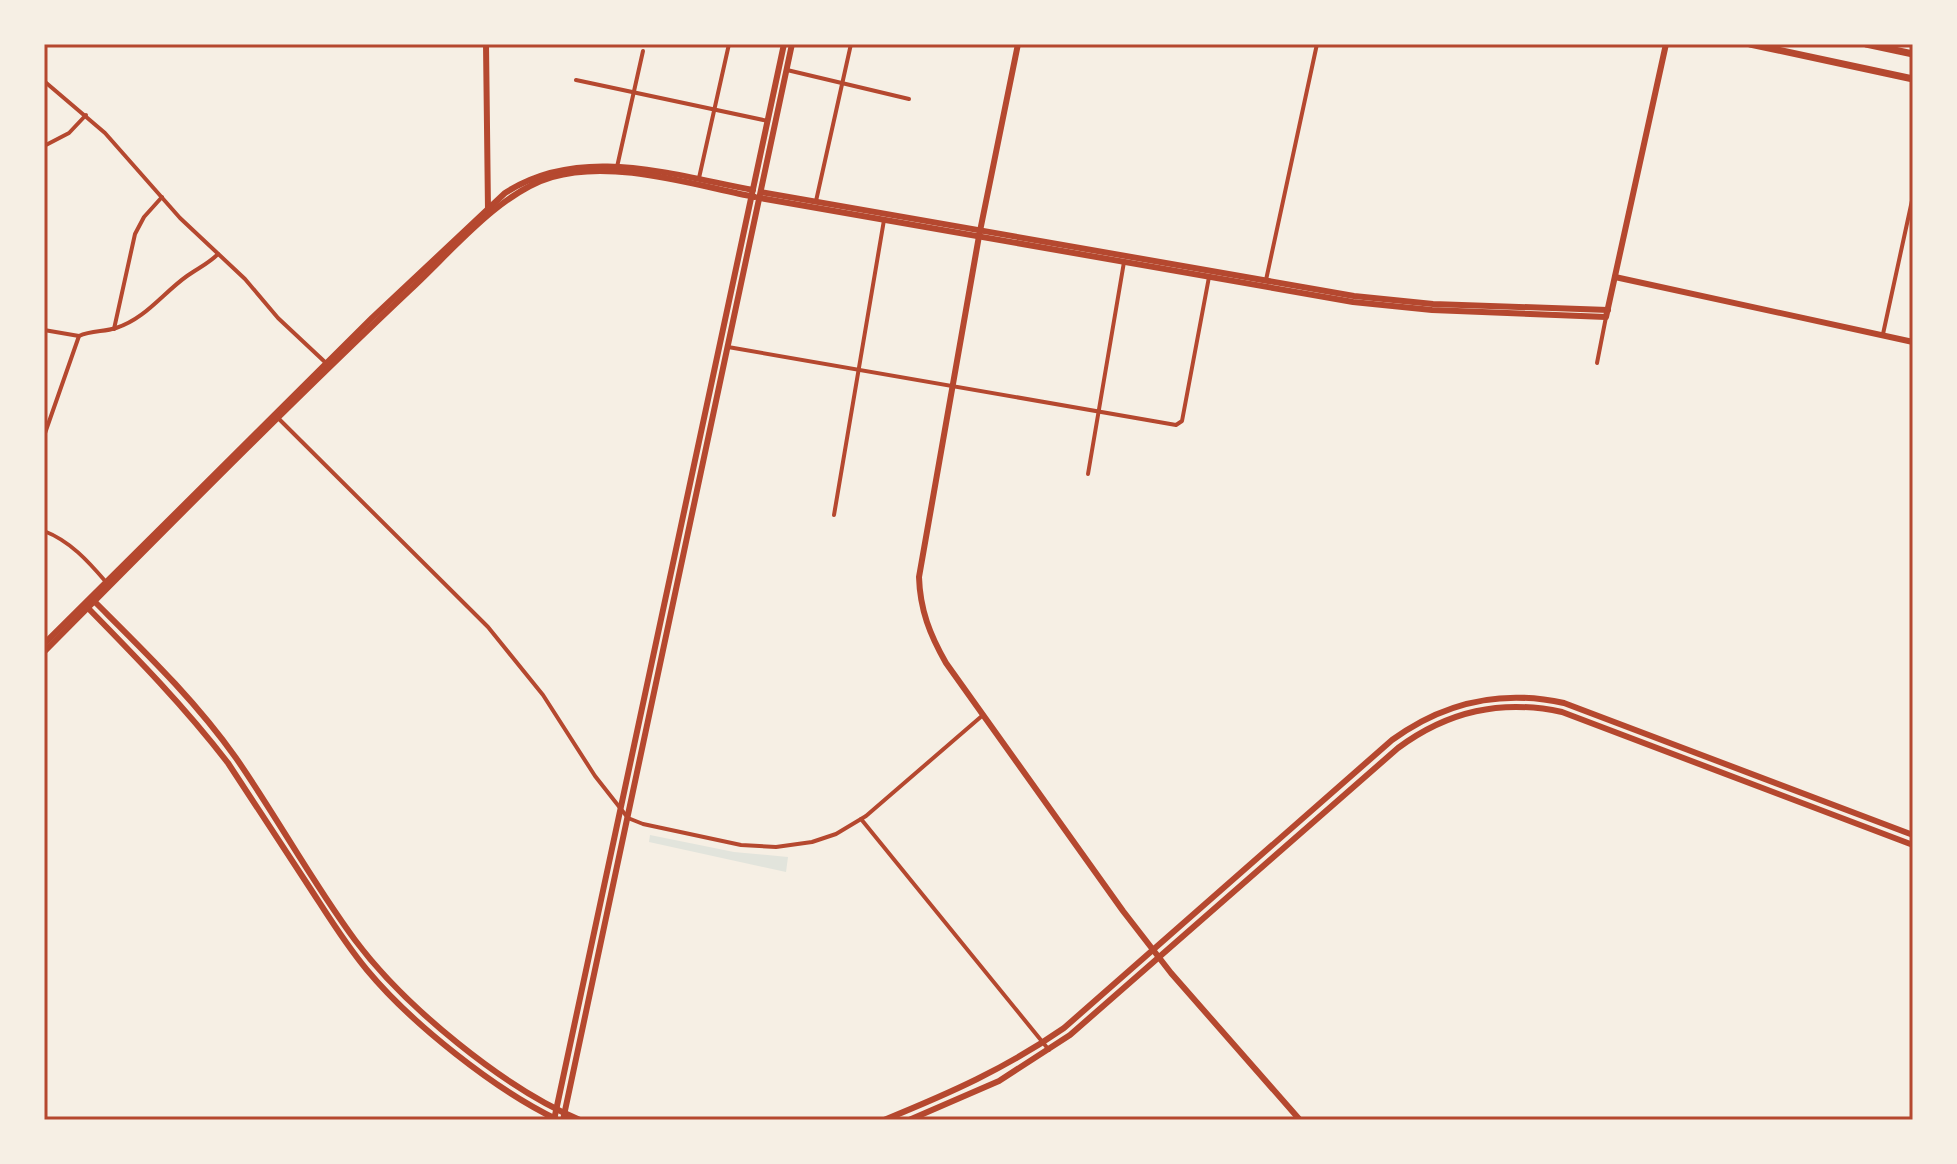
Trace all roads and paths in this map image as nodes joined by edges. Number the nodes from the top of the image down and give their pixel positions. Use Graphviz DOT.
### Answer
graph roads {
  1 [pos="486,44"];
  2 [pos="729,44"];
  3 [pos="784,44"];
  4 [pos="792,44"];
  5 [pos="851,44"];
  6 [pos="1018,44"];
  7 [pos="1317,44"];
  8 [pos="1666,44"];
  9 [pos="1750,44"];
  10 [pos="1866,44"];
  11 [pos="643,51"];
  12 [pos="1913,54"];
  13 [pos="787,70"];
  14 [pos="1913,79"];
  15 [pos="576,80"];
  16 [pos="44,81"];
  17 [pos="843,83"];
  18 [pos="634,93"];
  19 [pos="909,99"];
  20 [pos="714,110"];
  21 [pos="86,115"];
  22 [pos="768,121"];
  23 [pos="44,146"];
  24 [pos="617,167"];
  25 [pos="698,180"];
  26 [pos="756,194"];
  27 [pos="1913,196"];
  28 [pos="162,197"];
  29 [pos="816,201"];
  30 [pos="488,210"];
  31 [pos="884,220"];
  32 [pos="979,233"];
  33 [pos="218,254"];
  34 [pos="1124,262"];
  35 [pos="1209,277"];
  36 [pos="1615,277"];
  37 [pos="1266,284"];
  38 [pos="1607,314"];
  39 [pos="114,329"];
  40 [pos="44,330"];
  41 [pos="79,336"];
  42 [pos="1883,336"];
  43 [pos="1913,342"];
  44 [pos="728,347"];
  45 [pos="326,363"];
  46 [pos="1597,363"];
  47 [pos="859,370"];
  48 [pos="952,387"];
  49 [pos="1099,412"];
  50 [pos="276,416"];
  51 [pos="44,436"];
  52 [pos="1088,474"];
  53 [pos="834,515"];
  54 [pos="44,531"];
  55 [pos="106,582"];
  56 [pos="92,599"];
  57 [pos="86,606"];
  58 [pos="44,644"];
  59 [pos="44,652"];
  60 [pos="983,715"];
  61 [pos="621,810"];
  62 [pos="628,818"];
  63 [pos="861,819"];
  64 [pos="1913,835"];
  65 [pos="1913,845"];
  66 [pos="1153,949"];
  67 [pos="1158,957"];
  68 [pos="1043,1042"];
  69 [pos="1049,1050"];
  70 [pos="558,1117"];
  71 [pos="580,1120"];
  72 [pos="884,1120"];
  73 [pos="909,1120"];
  74 [pos="1300,1120"];
  1 -- 30 [label="main road"];
  2 -- 20 [label="street"];
  3 -- 22 [label="main road"];
  4 -- 13 [label="main road"];
  5 -- 17 [label="street"];
  6 -- 32 [label="main road"];
  7 -- 37 [label="street"];
  8 -- 36 [label="main road"];
  9 -- 14 [label="highway"];
  10 -- 12 [label="highway"];
  11 -- 18 [label="street"];
  13 -- 17 [label="street"];
  13 -- 26 [label="main road"];
  15 -- 18 [label="street"];
  16 -- 21 [label="street"];
  17 -- 19 [label="street"];
  17 -- 29 [label="street"];
  18 -- 20 [label="street"];
  18 -- 24 [label="street"];
  20 -- 22 [label="street"];
  20 -- 25 [label="street"];
  21 -- 23 [label="street"];
  21 -- 28 [label="street"];
  22 -- 26 [label="main road"];
  24 -- 25 [label="main road"];
  24 -- 30 [label="main road"];
  25 -- 26 [label="main road"];
  26 -- 29 [label="main road"];
  26 -- 31 [label="main road"];
  26 -- 44 [label="main road"];
  26 -- 50 [label="main road"];
  26 -- 61 [label="main road"];
  27 -- 42 [label="street"];
  28 -- 33 [label="street"];
  28 -- 39 [label="street"];
  29 -- 32 [label="main road"];
  30 -- 45 [label="main road"];
  31 -- 32 [label="main road"];
  31 -- 47 [label="street"];
  32 -- 34 [label="main road"];
  32 -- 37 [label="main road"];
  32 -- 48 [label="main road"];
  33 -- 39 [label="street"];
  33 -- 45 [label="street"];
  34 -- 35 [label="main road"];
  34 -- 49 [label="street"];
  35 -- 37 [label="main road"];
  35 -- 49 [label="street"];
  36 -- 38 [label="main road"];
  36 -- 42 [label="main road"];
  37 -- 38 [label="main road"];
  38 -- 46 [label="street"];
  39 -- 41 [label="street"];
  40 -- 41 [label="street"];
  41 -- 51 [label="street"];
  42 -- 43 [label="main road"];
  44 -- 47 [label="street"];
  44 -- 62 [label="main road"];
  45 -- 50 [label="main road"];
  47 -- 48 [label="street"];
  47 -- 53 [label="street"];
  48 -- 49 [label="street"];
  48 -- 60 [label="main road"];
  49 -- 52 [label="street"];
  50 -- 55 [label="main road"];
  50 -- 56 [label="main road"];
  50 -- 61 [label="street"];
  54 -- 55 [label="street"];
  55 -- 56 [label="main road"];
  56 -- 57 [label="main road"];
  56 -- 70 [label="main road"];
  57 -- 58 [label="main road"];
  57 -- 59 [label="main road"];
  57 -- 70 [label="main road"];
  60 -- 63 [label="street"];
  60 -- 66 [label="main road"];
  61 -- 62 [label="street"];
  61 -- 70 [label="main road"];
  62 -- 63 [label="street"];
  62 -- 70 [label="main road"];
  63 -- 68 [label="street"];
  64 -- 66 [label="main road"];
  65 -- 67 [label="main road"];
  66 -- 67 [label="main road"];
  66 -- 68 [label="main road"];
  67 -- 69 [label="main road"];
  67 -- 74 [label="main road"];
  68 -- 69 [label="street"];
  68 -- 72 [label="main road"];
  69 -- 73 [label="main road"];
  70 -- 71 [label="main road"];
}
